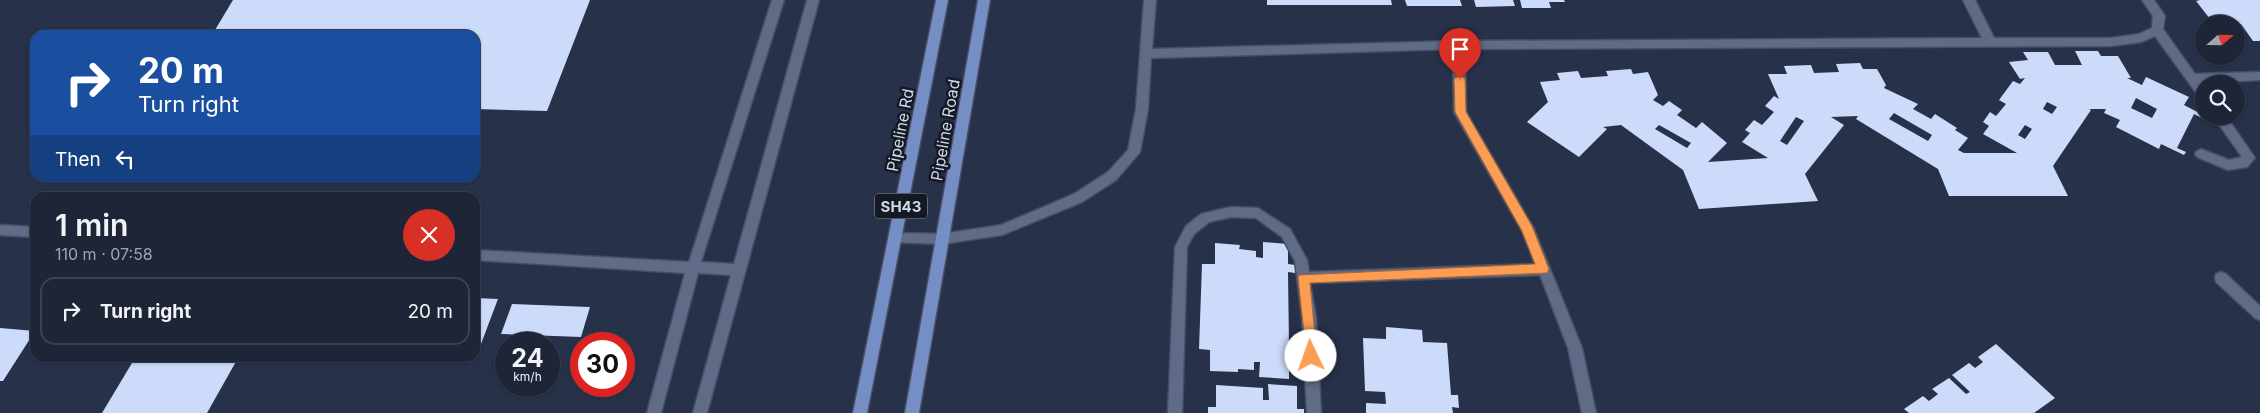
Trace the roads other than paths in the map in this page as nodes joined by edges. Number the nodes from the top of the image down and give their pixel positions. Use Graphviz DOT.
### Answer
graph roads {
  1 [pos="778,0"];
  2 [pos="813,0"];
  3 [pos="942,0"];
  4 [pos="984,0"];
  5 [pos="1150,0"];
  6 [pos="1969,0"];
  7 [pos="2148,0"];
  8 [pos="2157,30"];
  9 [pos="1990,42"];
  10 [pos="1459,45"];
  11 [pos="1146,54"];
  12 [pos="2260,76"];
  13 [pos="2192,79"];
  14 [pos="2195,83"];
  15 [pos="2225,125"];
  16 [pos="2200,154"];
  17 [pos="0,230"];
  18 [pos="30,232"];
  19 [pos="895,238"];
  20 [pos="942,239"];
  21 [pos="480,255"];
  22 [pos="693,268"];
  23 [pos="1543,269"];
  24 [pos="738,270"];
  25 [pos="1304,278"];
  26 [pos="2221,278"];
  27 [pos="2260,314"];
  28 [pos="654,413"];
  29 [pos="700,413"];
  30 [pos="860,413"];
  31 [pos="912,413"];
  32 [pos="1175,413"];
  33 [pos="1314,413"];
  34 [pos="1589,413"];
  1 -- 22 [label="street"];
  2 -- 24 [label="street"];
  3 -- 19 [label="main road, Pipeline Rd / SH43"];
  4 -- 20 [label="main road, Pipeline Road / SH43"];
  5 -- 11 [label="street"];
  6 -- 9 [label="street"];
  7 -- 8 [label="street"];
  8 -- 9 [label="street"];
  8 -- 13 [label="street"];
  9 -- 10 [label="street"];
  10 -- 11 [label="street"];
  10 -- 23 [label="street"];
  11 -- 20 [label="street"];
  12 -- 13 [label="street"];
  13 -- 14 [label="street"];
  15 -- 16 [label="street"];
  17 -- 18 [label="street"];
  19 -- 20 [label="street"];
  19 -- 30 [label="main road, Pipeline Rd / SH43"];
  20 -- 31 [label="main road, Pipeline Road / SH43"];
  21 -- 22 [label="street"];
  22 -- 24 [label="street"];
  22 -- 28 [label="street"];
  23 -- 25 [label="street"];
  23 -- 34 [label="street"];
  24 -- 29 [label="street"];
  25 -- 32 [label="street"];
  25 -- 33 [label="street"];
  26 -- 27 [label="street"];
}
